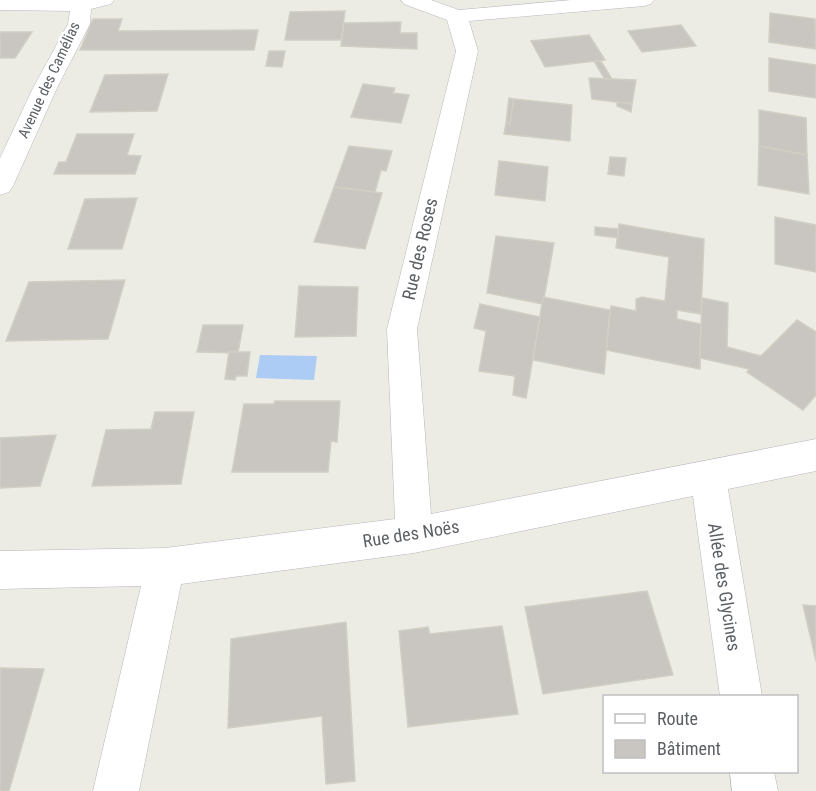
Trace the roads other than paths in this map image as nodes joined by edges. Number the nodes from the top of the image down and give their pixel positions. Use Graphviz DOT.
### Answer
graph roads {
  1 [pos="104,0"];
  2 [pos="411,0"];
  3 [pos="644,0"];
  4 [pos="0,4"];
  5 [pos="81,5"];
  6 [pos="457,16"];
  7 [pos="0,186"];
  8 [pos="816,455"];
  9 [pos="708,478"];
  10 [pos="414,535"];
  11 [pos="165,567"];
  12 [pos="0,570"];
  13 [pos="741,695"];
  14 [pos="752,773"];
  15 [pos="116,791"];
  16 [pos="755,791"];
  1 -- 5 [label="street"];
  2 -- 6 [label="street"];
  3 -- 6 [label="street"];
  4 -- 5 [label="street"];
  5 -- 7 [label="street, Avenue des Camélias"];
  6 -- 10 [label="street, Rue des Roses"];
  8 -- 9 [label="street, Rue des Noës"];
  9 -- 10 [label="street, Rue des Noës"];
  9 -- 13 [label="street, Allée des Glycines"];
  10 -- 11 [label="street, Rue des Noës"];
  11 -- 12 [label="street, Rue des Noës"];
  11 -- 15 [label="street"];
  14 -- 16 [label="street"];
}
